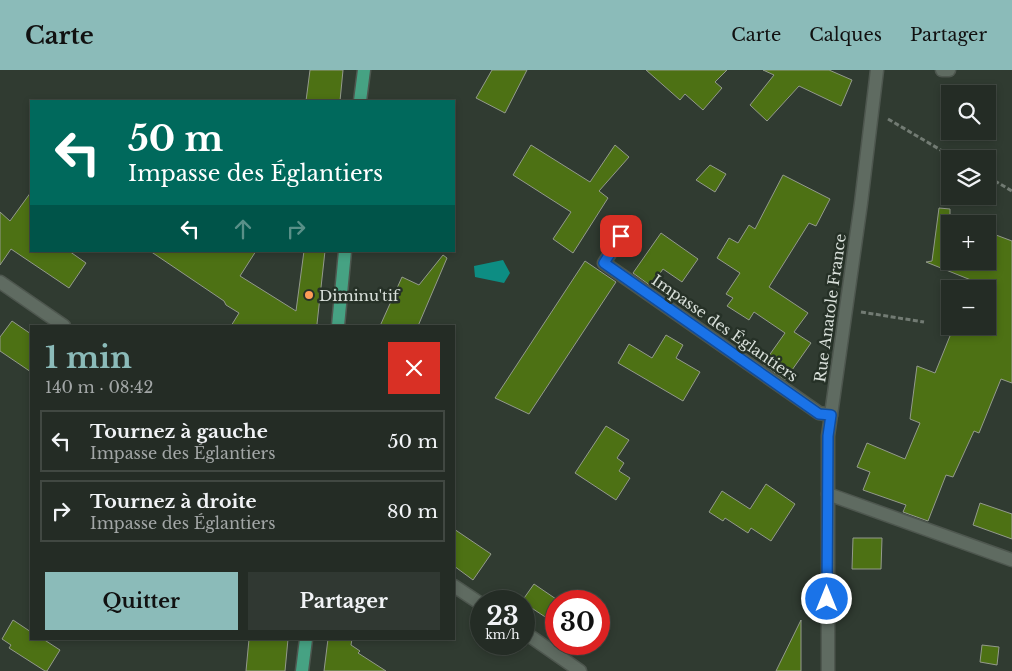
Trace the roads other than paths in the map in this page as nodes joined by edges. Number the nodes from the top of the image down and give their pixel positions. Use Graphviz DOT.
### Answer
graph roads {
  1 [pos="364,70"];
  2 [pos="877,70"];
  3 [pos="942,70"];
  4 [pos="949,70"];
  5 [pos="360,100"];
  6 [pos="621,236"];
  7 [pos="346,252"];
  8 [pos="0,282"];
  9 [pos="63,325"];
  10 [pos="338,325"];
  11 [pos="831,415"];
  12 [pos="828,494"];
  13 [pos="1012,560"];
  14 [pos="455,587"];
  15 [pos="470,597"];
  16 [pos="306,640"];
  17 [pos="535,640"];
  18 [pos="302,671"];
  19 [pos="580,671"];
  20 [pos="828,671"];
  1 -- 5 [label="main road"];
  2 -- 11 [label="street, Rue Anatole France"];
  3 -- 4 [label="street"];
  6 -- 11 [label="street, Impasse des Églantiers"];
  7 -- 10 [label="main road"];
  8 -- 9 [label="street"];
  11 -- 12 [label="street, Rue Anatole France"];
  12 -- 13 [label="street"];
  12 -- 20 [label="street, Rue Anatole France"];
  14 -- 15 [label="street"];
  16 -- 18 [label="main road"];
  17 -- 19 [label="street"];
}
